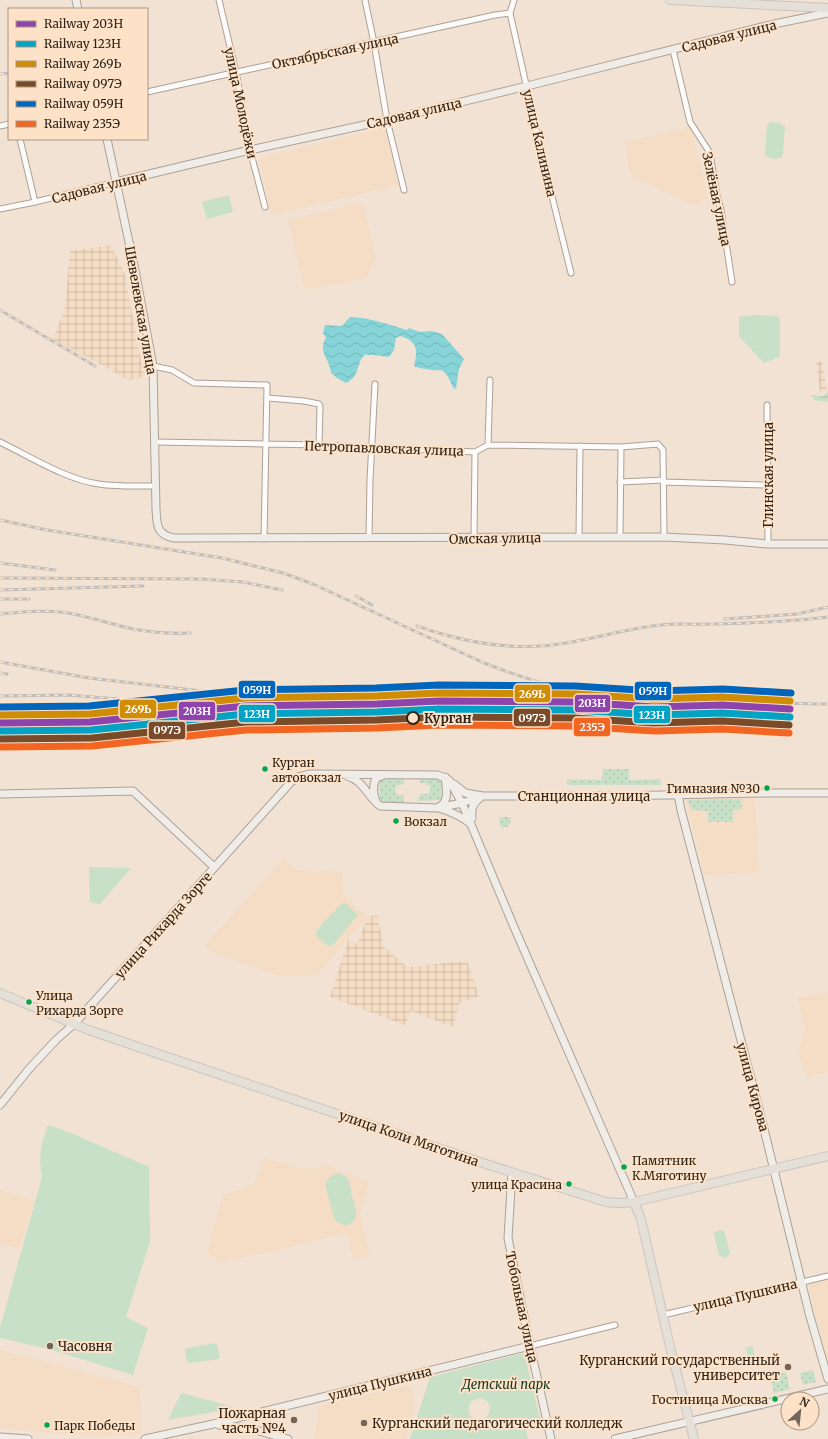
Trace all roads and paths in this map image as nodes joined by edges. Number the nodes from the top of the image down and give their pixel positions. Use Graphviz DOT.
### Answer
graph roads {
  1 [pos="219,0"];
  2 [pos="365,0"];
  3 [pos="514,0"];
  4 [pos="670,0"];
  5 [pos="827,12"];
  6 [pos="510,13"];
  7 [pos="374,43"];
  8 [pos="673,50"];
  9 [pos="236,72"];
  10 [pos="527,86"];
  11 [pos="148,92"];
  12 [pos="387,120"];
  13 [pos="20,140"];
  14 [pos="107,140"];
  15 [pos="250,150"];
  16 [pos="116,182"];
  17 [pos="404,190"];
  18 [pos="35,202"];
  19 [pos="265,207"];
  20 [pos="0,209"];
  21 [pos="571,273"];
  22 [pos="732,282"];
  23 [pos="154,366"];
  24 [pos="490,380"];
  25 [pos="375,384"];
  26 [pos="268,398"];
  27 [pos="767,405"];
  28 [pos="0,442"];
  29 [pos="155,442"];
  30 [pos="265,445"];
  31 [pos="319,445"];
  32 [pos="488,445"];
  33 [pos="580,446"];
  34 [pos="372,447"];
  35 [pos="621,447"];
  36 [pos="475,452"];
  37 [pos="664,481"];
  38 [pos="620,482"];
  39 [pos="767,485"];
  40 [pos="155,486"];
  41 [pos="163,534"];
  42 [pos="579,537"];
  43 [pos="620,537"];
  44 [pos="664,537"];
  45 [pos="264,538"];
  46 [pos="369,538"];
  47 [pos="474,538"];
  48 [pos="768,544"];
  49 [pos="828,544"];
  50 [pos="341,774"];
  51 [pos="384,775"];
  52 [pos="444,778"];
  53 [pos="828,793"];
  54 [pos="0,794"];
  55 [pos="678,795"];
  56 [pos="483,796"];
  57 [pos="462,803"];
  58 [pos="380,806"];
  59 [pos="437,808"];
  60 [pos="472,824"];
  61 [pos="214,867"];
  62 [pos="0,993"];
  63 [pos="74,1024"];
  64 [pos="0,1105"];
  65 [pos="828,1156"];
  66 [pos="773,1169"];
  67 [pos="512,1172"];
  68 [pos="634,1202"];
  69 [pos="828,1276"];
  70 [pos="802,1282"];
  71 [pos="663,1314"];
  72 [pos="615,1325"];
  73 [pos="530,1346"];
  74 [pos="828,1379"];
  75 [pos="828,1389"];
  76 [pos="689,1422"];
  77 [pos="213,1424"];
  78 [pos="0,1437"];
  79 [pos="28,1439"];
  80 [pos="145,1439"];
  81 [pos="288,1439"];
  82 [pos="551,1439"];
  83 [pos="615,1439"];
  84 [pos="694,1439"];
  1 -- 9 [label="street, улица Молодёжи"];
  2 -- 7 [label="street"];
  3 -- 6 [label="street"];
  4 -- 5 [label="main road"];
  5 -- 8 [label="main road, Садовая улица"];
  6 -- 7 [label="street, Октябрьская улица"];
  6 -- 10 [label="street, улица Калинина"];
  7 -- 9 [label="street, Октябрьская улица"];
  7 -- 12 [label="street"];
  8 -- 10 [label="main road, Садовая улица"];
  8 -- 22 [label="street, Зелёная улица"];
  9 -- 11 [label="street, Октябрьская улица"];
  9 -- 15 [label="street, улица Молодёжи"];
  10 -- 12 [label="main road, Садовая улица"];
  10 -- 21 [label="street, улица Калинина"];
  12 -- 15 [label="main road, Садовая улица"];
  12 -- 17 [label="street"];
  13 -- 18 [label="street"];
  14 -- 16 [label="main road, Шевелевская улица"];
  15 -- 16 [label="main road, Садовая улица"];
  15 -- 19 [label="street, улица Молодёжи"];
  16 -- 18 [label="street, Садовая улица"];
  16 -- 23 [label="main road, Шевелевская улица"];
  18 -- 20 [label="street, Садовая улица"];
  23 -- 26 [label="street"];
  23 -- 29 [label="main road, Шевелевская улица"];
  24 -- 32 [label="street"];
  25 -- 34 [label="street"];
  26 -- 30 [label="street"];
  26 -- 31 [label="street"];
  27 -- 39 [label="street, Глинская улица"];
  28 -- 40 [label="street"];
  29 -- 30 [label="street, Петропавловская улица"];
  29 -- 40 [label="main road, Шевелевская улица"];
  30 -- 31 [label="street, Петропавловская улица"];
  30 -- 45 [label="street"];
  31 -- 34 [label="street, Петропавловская улица"];
  32 -- 33 [label="street, Петропавловская улица"];
  32 -- 36 [label="street, Петропавловская улица"];
  33 -- 35 [label="street, Петропавловская улица"];
  33 -- 42 [label="street"];
  34 -- 36 [label="street, Петропавловская улица"];
  34 -- 46 [label="street"];
  35 -- 37 [label="street, Петропавловская улица"];
  35 -- 38 [label="street"];
  36 -- 47 [label="street"];
  37 -- 38 [label="street"];
  37 -- 39 [label="street"];
  37 -- 44 [label="street"];
  38 -- 43 [label="street"];
  39 -- 48 [label="street, Глинская улица"];
  40 -- 41 [label="main road, Шевелевская улица"];
  41 -- 45 [label="main road, Омская улица"];
  42 -- 43 [label="main road, Омская улица"];
  42 -- 47 [label="main road, Омская улица"];
  43 -- 44 [label="main road, Омская улица"];
  44 -- 48 [label="main road, Омская улица"];
  45 -- 46 [label="main road, Омская улица"];
  46 -- 47 [label="main road, Омская улица"];
  48 -- 49 [label="main road, Омская улица"];
  50 -- 51 [label="main road, улица Рихарда Зорге"];
  50 -- 58 [label="main road"];
  50 -- 61 [label="main road, улица Рихарда Зорге"];
  51 -- 52 [label="main road, улица Рихарда Зорге"];
  51 -- 58 [label="main road"];
  52 -- 56 [label="main road, Станционная улица"];
  52 -- 57 [label="main road"];
  52 -- 59 [label="main road"];
  53 -- 55 [label="main road, Станционная улица"];
  54 -- 61 [label="main road"];
  55 -- 56 [label="main road, Станционная улица"];
  55 -- 66 [label="main road, улица Кирова"];
  56 -- 57 [label="main road, Станционная улица"];
  56 -- 60 [label="main road"];
  57 -- 59 [label="main road, Станционная улица"];
  57 -- 60 [label="main road"];
  58 -- 59 [label="main road, Станционная улица"];
  59 -- 60 [label="main road"];
  60 -- 68 [label="main road"];
  61 -- 63 [label="main road, улица Рихарда Зорге"];
  62 -- 63 [label="main road, улица Коли Мяготина"];
  63 -- 64 [label="main road, улица Рихарда Зорге"];
  63 -- 67 [label="main road, улица Коли Мяготина"];
  65 -- 66 [label="main road, улица Коли Мяготина"];
  66 -- 68 [label="main road, улица Коли Мяготина"];
  66 -- 70 [label="main road, улица Кирова"];
  67 -- 68 [label="main road, улица Коли Мяготина"];
  67 -- 73 [label="main road, Тобольная улица"];
  68 -- 71 [label="main road"];
  69 -- 70 [label="street, улица Пушкина"];
  70 -- 71 [label="street, улица Пушкина"];
  70 -- 74 [label="main road, улица Кирова"];
  71 -- 76 [label="main road"];
  72 -- 73 [label="street, улица Пушкина"];
  73 -- 77 [label="main road, улица Пушкина"];
  73 -- 82 [label="main road, Тобольная улица"];
  75 -- 76 [label="main road"];
  76 -- 83 [label="main road"];
  76 -- 84 [label="main road"];
  77 -- 80 [label="main road, улица Пушкина"];
  77 -- 81 [label="main road"];
  78 -- 79 [label="main road"];
}
